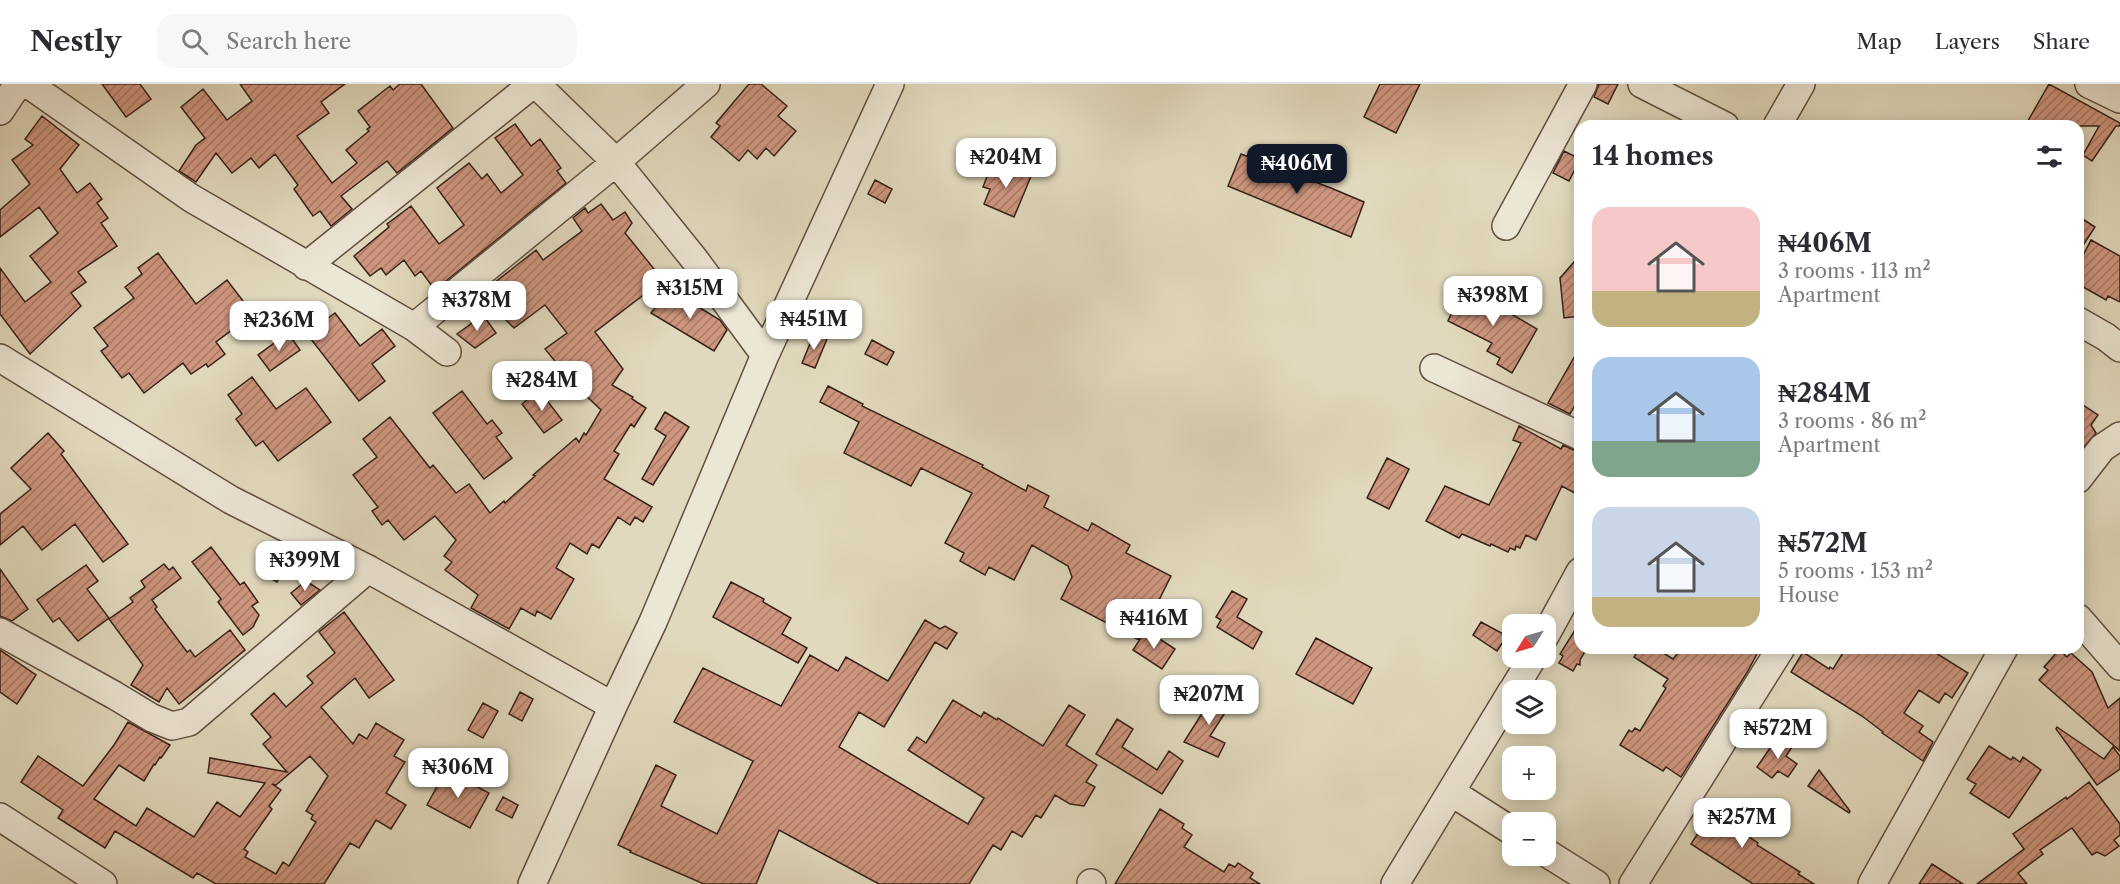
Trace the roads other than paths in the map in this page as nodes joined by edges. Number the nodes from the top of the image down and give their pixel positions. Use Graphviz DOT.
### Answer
graph roads {
  1 [pos="18,84"];
  2 [pos="28,84"];
  3 [pos="535,84"];
  4 [pos="706,84"];
  5 [pos="890,84"];
  6 [pos="1583,84"];
  7 [pos="1642,84"];
  8 [pos="1801,84"];
  9 [pos="2089,84"];
  10 [pos="2120,99"];
  11 [pos="0,111"];
  12 [pos="1713,120"];
  13 [pos="1780,120"];
  14 [pos="616,162"];
  15 [pos="1506,226"];
  16 [pos="306,266"];
  17 [pos="2084,324"];
  18 [pos="414,327"];
  19 [pos="2120,348"];
  20 [pos="447,352"];
  21 [pos="765,355"];
  22 [pos="0,358"];
  23 [pos="1434,368"];
  24 [pos="1574,433"];
  25 [pos="2120,436"];
  26 [pos="2084,471"];
  27 [pos="368,568"];
  28 [pos="1574,583"];
  29 [pos="1556,616"];
  30 [pos="2084,625"];
  31 [pos="0,632"];
  32 [pos="1777,654"];
  33 [pos="2001,654"];
  34 [pos="2120,666"];
  35 [pos="613,706"];
  36 [pos="1502,708"];
  37 [pos="1451,792"];
  38 [pos="0,817"];
  39 [pos="1502,825"];
  40 [pos="1556,859"];
  41 [pos="103,884"];
  42 [pos="532,884"];
  43 [pos="1395,884"];
  44 [pos="1596,884"];
  45 [pos="1633,884"];
  46 [pos="1872,884"];
  1 -- 11 [label="street"];
  2 -- 16 [label="street"];
  3 -- 14 [label="street"];
  3 -- 16 [label="street"];
  4 -- 14 [label="street"];
  5 -- 21 [label="street"];
  6 -- 15 [label="street"];
  7 -- 12 [label="street"];
  8 -- 13 [label="street"];
  9 -- 10 [label="street"];
  14 -- 18 [label="street"];
  14 -- 21 [label="street"];
  16 -- 18 [label="street"];
  17 -- 19 [label="street"];
  18 -- 20 [label="street"];
  21 -- 35 [label="street"];
  22 -- 27 [label="street"];
  23 -- 24 [label="street"];
  25 -- 26 [label="street"];
  27 -- 31 [label="street"];
  27 -- 35 [label="street"];
  28 -- 29 [label="street"];
  30 -- 34 [label="street"];
  32 -- 45 [label="street"];
  33 -- 46 [label="street"];
  35 -- 42 [label="street"];
  36 -- 37 [label="street"];
  37 -- 39 [label="street"];
  37 -- 43 [label="street"];
  38 -- 41 [label="street"];
  40 -- 44 [label="street"];
}
